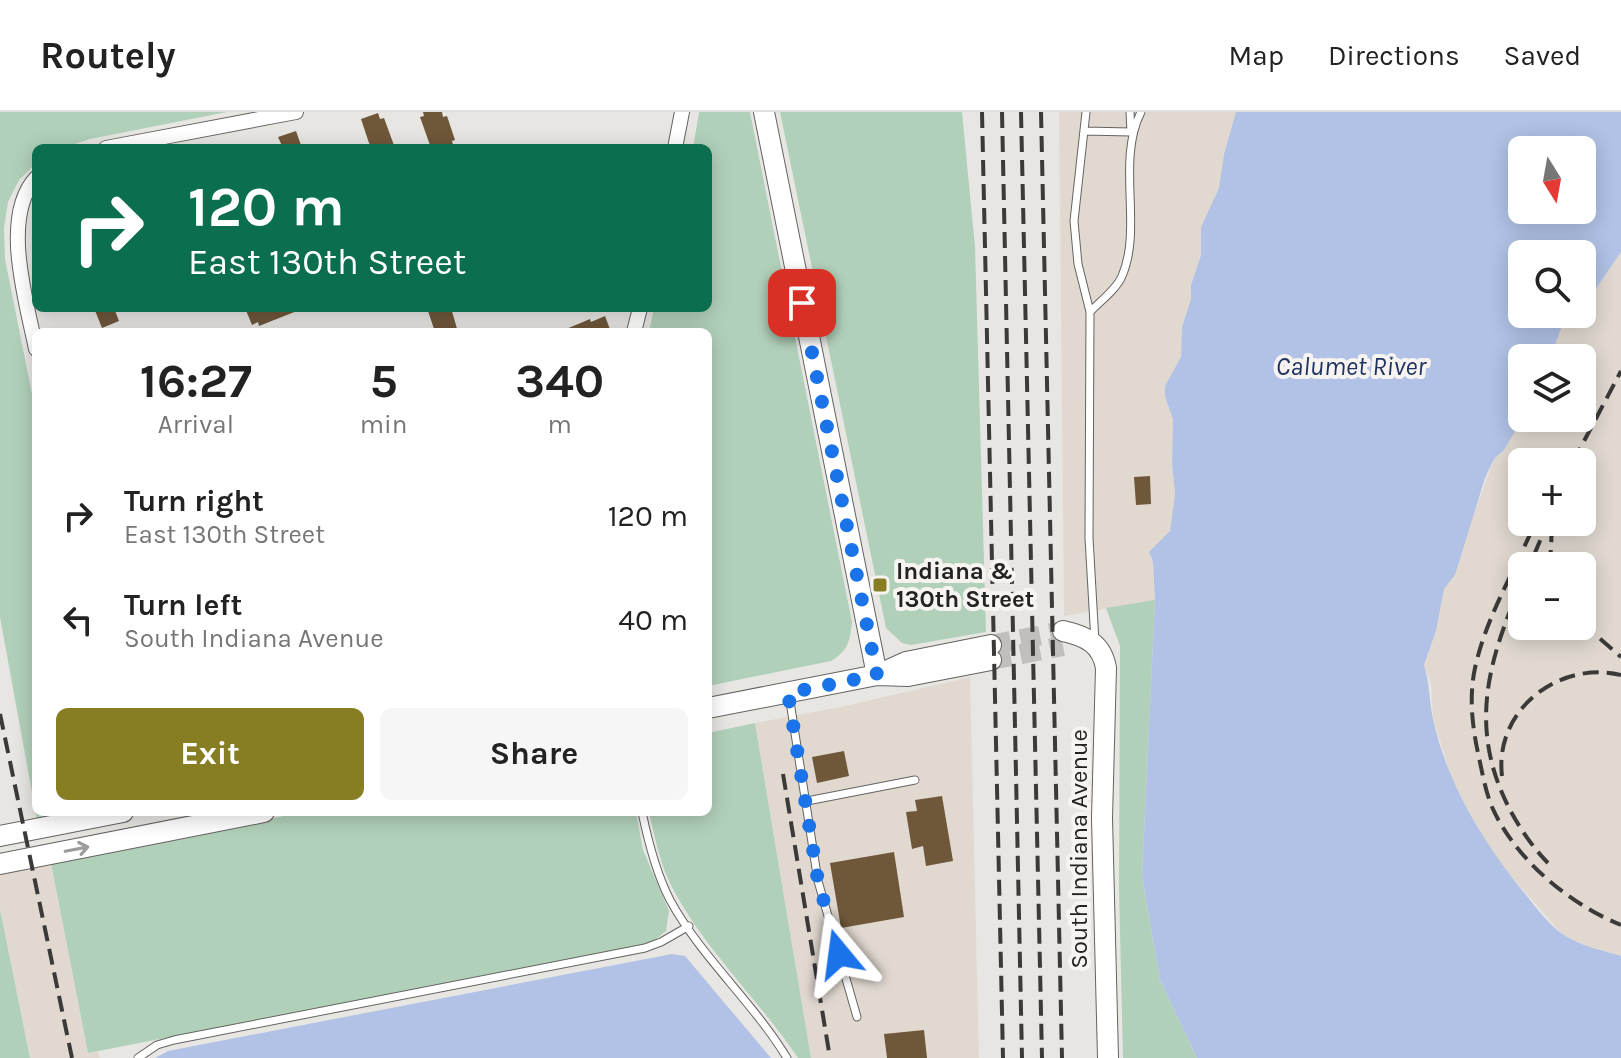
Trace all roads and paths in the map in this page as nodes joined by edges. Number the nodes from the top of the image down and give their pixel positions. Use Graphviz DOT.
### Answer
graph roads {
  1 [pos="296,112"];
  2 [pos="682,112"];
  3 [pos="764,112"];
  4 [pos="1086,112"];
  5 [pos="1130,112"];
  6 [pos="1141,112"];
  7 [pos="1084,131"];
  8 [pos="1131,132"];
  9 [pos="127,144"];
  10 [pos="676,144"];
  11 [pos="32,184"];
  12 [pos="1090,312"];
  13 [pos="32,328"];
  14 [pos="1063,638"];
  15 [pos="1094,644"];
  16 [pos="991,652"];
  17 [pos="877,675"];
  18 [pos="788,693"];
  19 [pos="712,707"];
  20 [pos="915,780"];
  21 [pos="807,801"];
  22 [pos="102,816"];
  23 [pos="244,816"];
  24 [pos="643,816"];
  25 [pos="0,836"];
  26 [pos="0,864"];
  27 [pos="689,926"];
  28 [pos="857,1017"];
  29 [pos="138,1058"];
  30 [pos="787,1058"];
  31 [pos="1108,1058"];
  1 -- 9 [label="street"];
  2 -- 10 [label="street"];
  3 -- 17 [label="main road"];
  4 -- 7 [label="lane"];
  5 -- 8 [label="lane"];
  6 -- 8 [label="lane"];
  7 -- 8 [label="lane"];
  7 -- 12 [label="lane"];
  8 -- 12 [label="lane"];
  11 -- 13 [label="street"];
  12 -- 15 [label="lane"];
  14 -- 15 [label="main road"];
  15 -- 31 [label="main road, South Indiana Avenue"];
  16 -- 17 [label="main road"];
  17 -- 18 [label="main road"];
  18 -- 19 [label="main road"];
  18 -- 21 [label="lane"];
  20 -- 21 [label="lane"];
  21 -- 28 [label="lane"];
  22 -- 25 [label="main road"];
  26 -- 23 [label="main road, one-way"];
  24 -- 27 [label="lane"];
  27 -- 29 [label="lane"];
  27 -- 30 [label="lane"];
}
